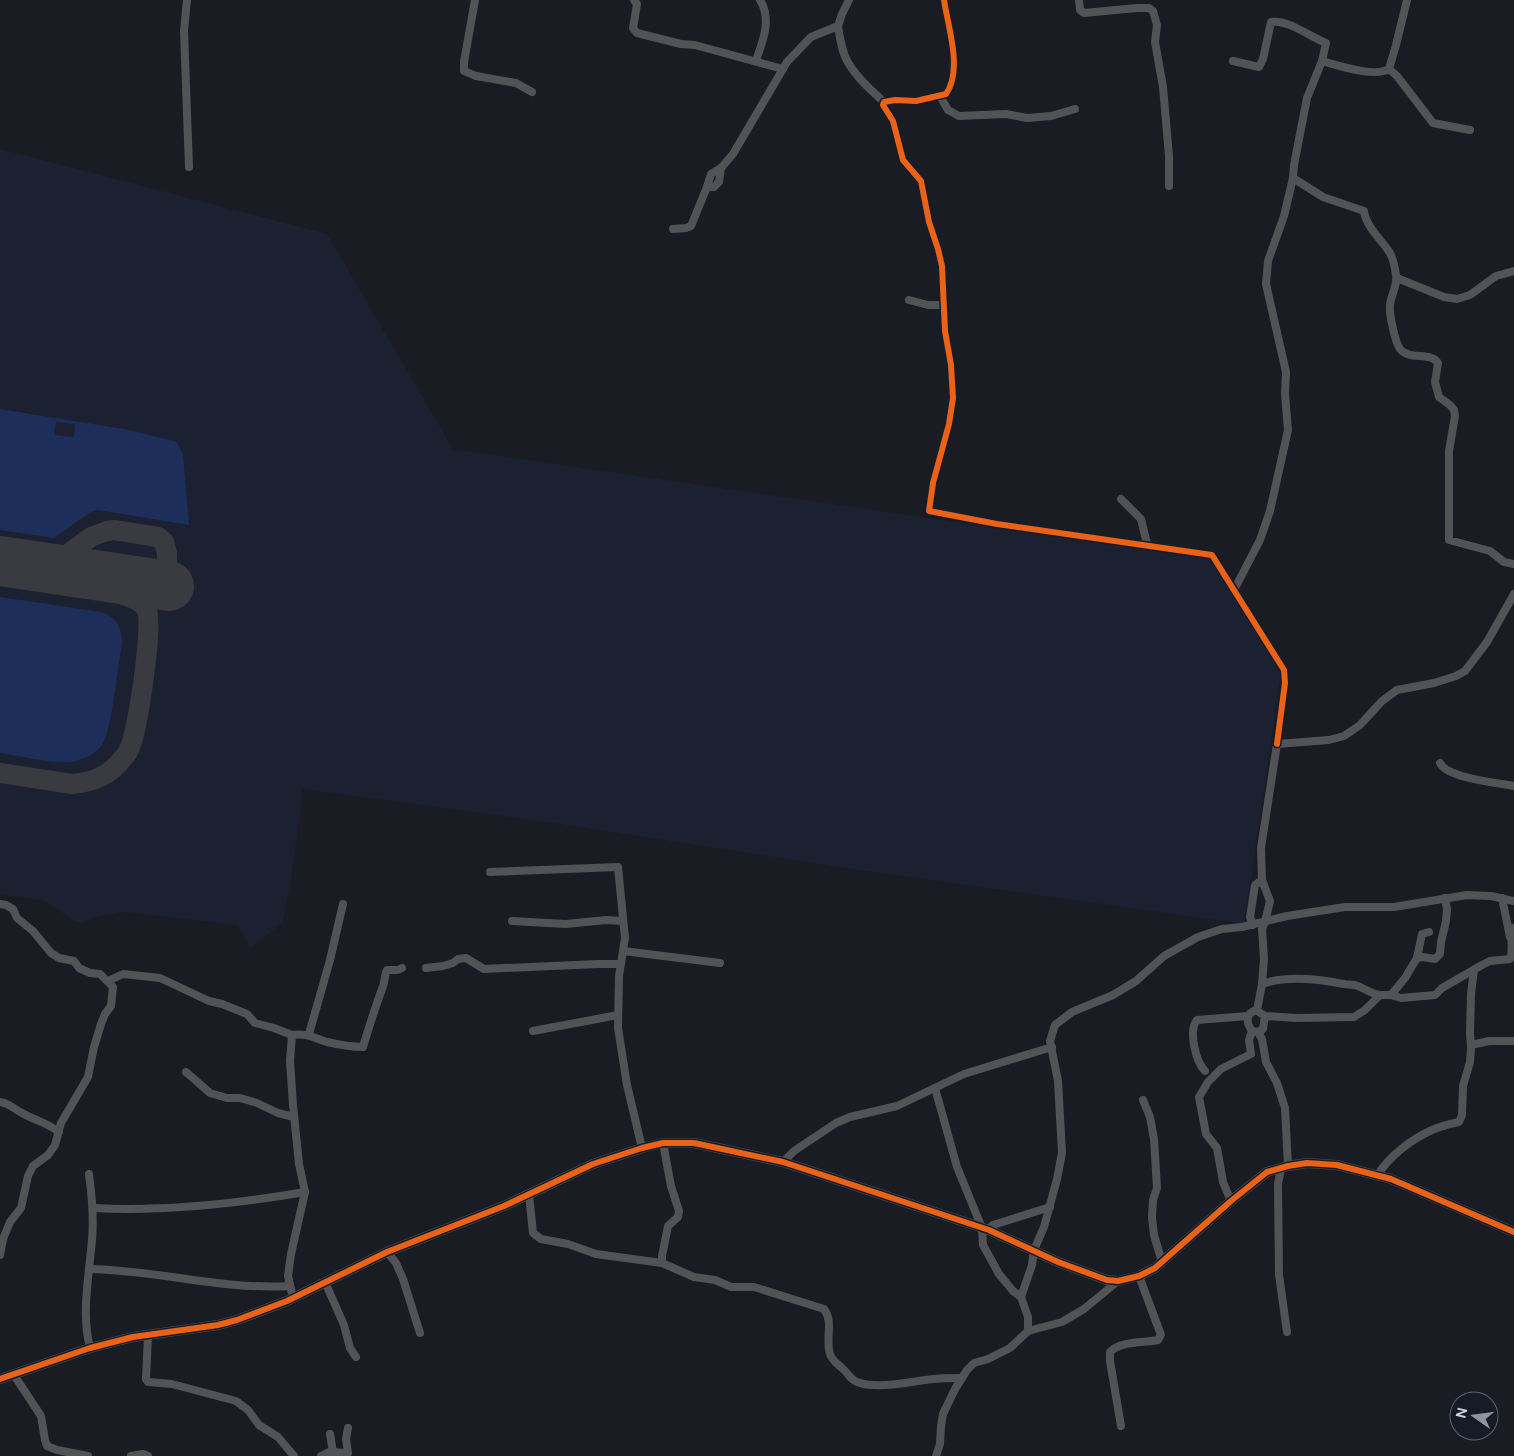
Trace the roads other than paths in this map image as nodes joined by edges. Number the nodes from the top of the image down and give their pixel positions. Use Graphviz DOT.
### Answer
graph roads {
  1 [pos="187,0"];
  2 [pos="475,0"];
  3 [pos="634,0"];
  4 [pos="760,0"];
  5 [pos="849,0"];
  6 [pos="944,0"];
  7 [pos="1079,0"];
  8 [pos="1407,0"];
  9 [pos="838,26"];
  10 [pos="756,60"];
  11 [pos="1234,61"];
  12 [pos="1322,61"];
  13 [pos="783,68"];
  14 [pos="1389,69"];
  15 [pos="532,92"];
  16 [pos="940,96"];
  17 [pos="884,102"];
  18 [pos="1075,109"];
  19 [pos="1470,130"];
  20 [pos="189,167"];
  21 [pos="721,168"];
  22 [pos="1293,178"];
  23 [pos="1169,186"];
  24 [pos="707,188"];
  25 [pos="673,230"];
  26 [pos="1514,271"];
  27 [pos="1397,278"];
  28 [pos="909,300"];
  29 [pos="944,305"];
  30 [pos="1121,499"];
  31 [pos="1147,544"];
  32 [pos="1514,564"];
  33 [pos="1234,590"];
  34 [pos="1514,594"];
  35 [pos="1277,744"];
  36 [pos="1440,763"];
  37 [pos="1514,786"];
  38 [pos="490,872"];
  39 [pos="1262,880"];
  40 [pos="1445,898"];
  41 [pos="1502,898"];
  42 [pos="1514,901"];
  43 [pos="0,904"];
  44 [pos="343,904"];
  45 [pos="512,921"];
  46 [pos="623,921"];
  47 [pos="1265,922"];
  48 [pos="1253,925"];
  49 [pos="1514,928"];
  50 [pos="1429,932"];
  51 [pos="1511,941"];
  52 [pos="622,951"];
  53 [pos="1417,958"];
  54 [pos="1512,959"];
  55 [pos="720,963"];
  56 [pos="620,964"];
  57 [pos="402,968"];
  58 [pos="426,968"];
  59 [pos="1474,970"];
  60 [pos="108,981"];
  61 [pos="1262,984"];
  62 [pos="1380,995"];
  63 [pos="1391,995"];
  64 [pos="1256,1010"];
  65 [pos="618,1015"];
  66 [pos="1248,1016"];
  67 [pos="1265,1016"];
  68 [pos="533,1031"];
  69 [pos="1255,1032"];
  70 [pos="309,1034"];
  71 [pos="292,1035"];
  72 [pos="1514,1041"];
  73 [pos="1471,1045"];
  74 [pos="1052,1047"];
  75 [pos="1204,1071"];
  76 [pos="186,1072"];
  77 [pos="1217,1073"];
  78 [pos="1207,1085"];
  79 [pos="935,1088"];
  80 [pos="1143,1100"];
  81 [pos="0,1102"];
  82 [pos="294,1117"];
  83 [pos="59,1132"];
  84 [pos="663,1143"];
  85 [pos="642,1148"];
  86 [pos="783,1162"];
  87 [pos="1284,1167"];
  88 [pos="89,1174"];
  89 [pos="1377,1176"];
  90 [pos="305,1192"];
  91 [pos="529,1194"];
  92 [pos="1231,1201"];
  93 [pos="1050,1207"];
  94 [pos="93,1208"];
  95 [pos="985,1229"];
  96 [pos="1514,1232"];
  97 [pos="1034,1250"];
  98 [pos="387,1252"];
  99 [pos="0,1255"];
  100 [pos="1162,1262"];
  101 [pos="662,1264"];
  102 [pos="89,1269"];
  103 [pos="1139,1276"];
  104 [pos="1118,1281"];
  105 [pos="325,1282"];
  106 [pos="290,1286"];
  107 [pos="1021,1297"];
  108 [pos="293,1298"];
  109 [pos="1028,1331"];
  110 [pos="1287,1332"];
  111 [pos="420,1333"];
  112 [pos="148,1336"];
  113 [pos="90,1348"];
  114 [pos="356,1357"];
  115 [pos="14,1375"];
  116 [pos="961,1378"];
  117 [pos="0,1379"];
  118 [pos="1121,1426"];
  119 [pos="348,1428"];
  120 [pos="330,1434"];
  121 [pos="333,1452"];
  122 [pos="88,1456"];
  123 [pos="131,1456"];
  124 [pos="148,1456"];
  125 [pos="294,1456"];
  126 [pos="321,1456"];
  127 [pos="936,1456"];
  1 -- 20 [label="street"];
  2 -- 15 [label="street"];
  3 -- 10 [label="street"];
  4 -- 10 [label="street"];
  5 -- 9 [label="street"];
  6 -- 16 [label="street"];
  7 -- 23 [label="street"];
  8 -- 14 [label="street"];
  9 -- 13 [label="street"];
  9 -- 17 [label="street"];
  10 -- 13 [label="street"];
  11 -- 12 [label="street"];
  12 -- 14 [label="street"];
  12 -- 22 [label="street"];
  13 -- 21 [label="street"];
  14 -- 19 [label="street"];
  16 -- 17 [label="street"];
  16 -- 18 [label="street"];
  17 -- 29 [label="street"];
  21 -- 24 [label="street"];
  21 -- 24 [label="street"];
  22 -- 27 [label="street"];
  22 -- 33 [label="street"];
  24 -- 25 [label="street"];
  26 -- 27 [label="street"];
  27 -- 32 [label="street"];
  28 -- 29 [label="street"];
  29 -- 31 [label="street"];
  30 -- 31 [label="street"];
  31 -- 33 [label="street"];
  33 -- 35 [label="street"];
  34 -- 35 [label="street"];
  35 -- 39 [label="street"];
  36 -- 37 [label="street"];
  38 -- 46 [label="street"];
  39 -- 47 [label="street"];
  39 -- 48 [label="street"];
  40 -- 41 [label="street"];
  40 -- 47 [label="street"];
  40 -- 53 [label="street"];
  41 -- 42 [label="street"];
  41 -- 51 [label="street"];
  43 -- 60 [label="street"];
  44 -- 70 [label="street"];
  45 -- 46 [label="street"];
  46 -- 52 [label="street"];
  47 -- 48 [label="street"];
  47 -- 61 [label="street"];
  48 -- 74 [label="street"];
  49 -- 51 [label="street"];
  50 -- 53 [label="street"];
  51 -- 54 [label="street"];
  52 -- 55 [label="street"];
  52 -- 56 [label="street"];
  53 -- 63 [label="street"];
  54 -- 59 [label="street"];
  56 -- 58 [label="street"];
  56 -- 65 [label="street"];
  57 -- 70 [label="street"];
  59 -- 63 [label="street"];
  59 -- 73 [label="street"];
  60 -- 71 [label="street"];
  60 -- 83 [label="street"];
  61 -- 62 [label="street"];
  61 -- 64 [label="street"];
  62 -- 63 [label="street"];
  62 -- 67 [label="street"];
  64 -- 66 [label="street"];
  64 -- 67 [label="street"];
  65 -- 68 [label="street"];
  65 -- 85 [label="street"];
  66 -- 69 [label="street"];
  66 -- 75 [label="street"];
  67 -- 69 [label="street"];
  69 -- 77 [label="street"];
  69 -- 87 [label="street"];
  70 -- 71 [label="street"];
  71 -- 82 [label="street"];
  72 -- 73 [label="street"];
  73 -- 89 [label="street"];
  74 -- 79 [label="street"];
  74 -- 93 [label="street"];
  75 -- 77 [label="street"];
  75 -- 78 [label="street"];
  76 -- 82 [label="street"];
  77 -- 78 [label="street"];
  78 -- 92 [label="street"];
  79 -- 86 [label="street"];
  79 -- 95 [label="street"];
  80 -- 100 [label="street"];
  81 -- 83 [label="street"];
  82 -- 90 [label="street"];
  83 -- 99 [label="street"];
  84 -- 85 [label="street"];
  84 -- 86 [label="street"];
  84 -- 101 [label="street"];
  85 -- 91 [label="street"];
  86 -- 95 [label="street"];
  87 -- 89 [label="street"];
  87 -- 92 [label="street"];
  87 -- 110 [label="street"];
  88 -- 94 [label="street"];
  89 -- 96 [label="street"];
  90 -- 94 [label="street"];
  90 -- 106 [label="street"];
  91 -- 98 [label="street"];
  91 -- 101 [label="street"];
  92 -- 100 [label="street"];
  93 -- 95 [label="street"];
  93 -- 97 [label="street"];
  94 -- 102 [label="street"];
  95 -- 97 [label="street"];
  95 -- 107 [label="street"];
  97 -- 104 [label="street"];
  97 -- 107 [label="street"];
  98 -- 105 [label="street"];
  98 -- 111 [label="street"];
  100 -- 103 [label="street"];
  101 -- 116 [label="street"];
  102 -- 106 [label="street"];
  102 -- 113 [label="street"];
  103 -- 104 [label="street"];
  103 -- 118 [label="street"];
  104 -- 109 [label="street"];
  105 -- 108 [label="street"];
  105 -- 114 [label="street"];
  106 -- 108 [label="street"];
  107 -- 109 [label="street"];
  108 -- 112 [label="street"];
  109 -- 116 [label="street"];
  112 -- 113 [label="street"];
  112 -- 125 [label="street"];
  113 -- 115 [label="street"];
  115 -- 117 [label="street"];
  115 -- 122 [label="street"];
  116 -- 127 [label="street"];
  119 -- 121 [label="street"];
  120 -- 121 [label="street"];
  121 -- 126 [label="street"];
  123 -- 124 [label="street"];
}
